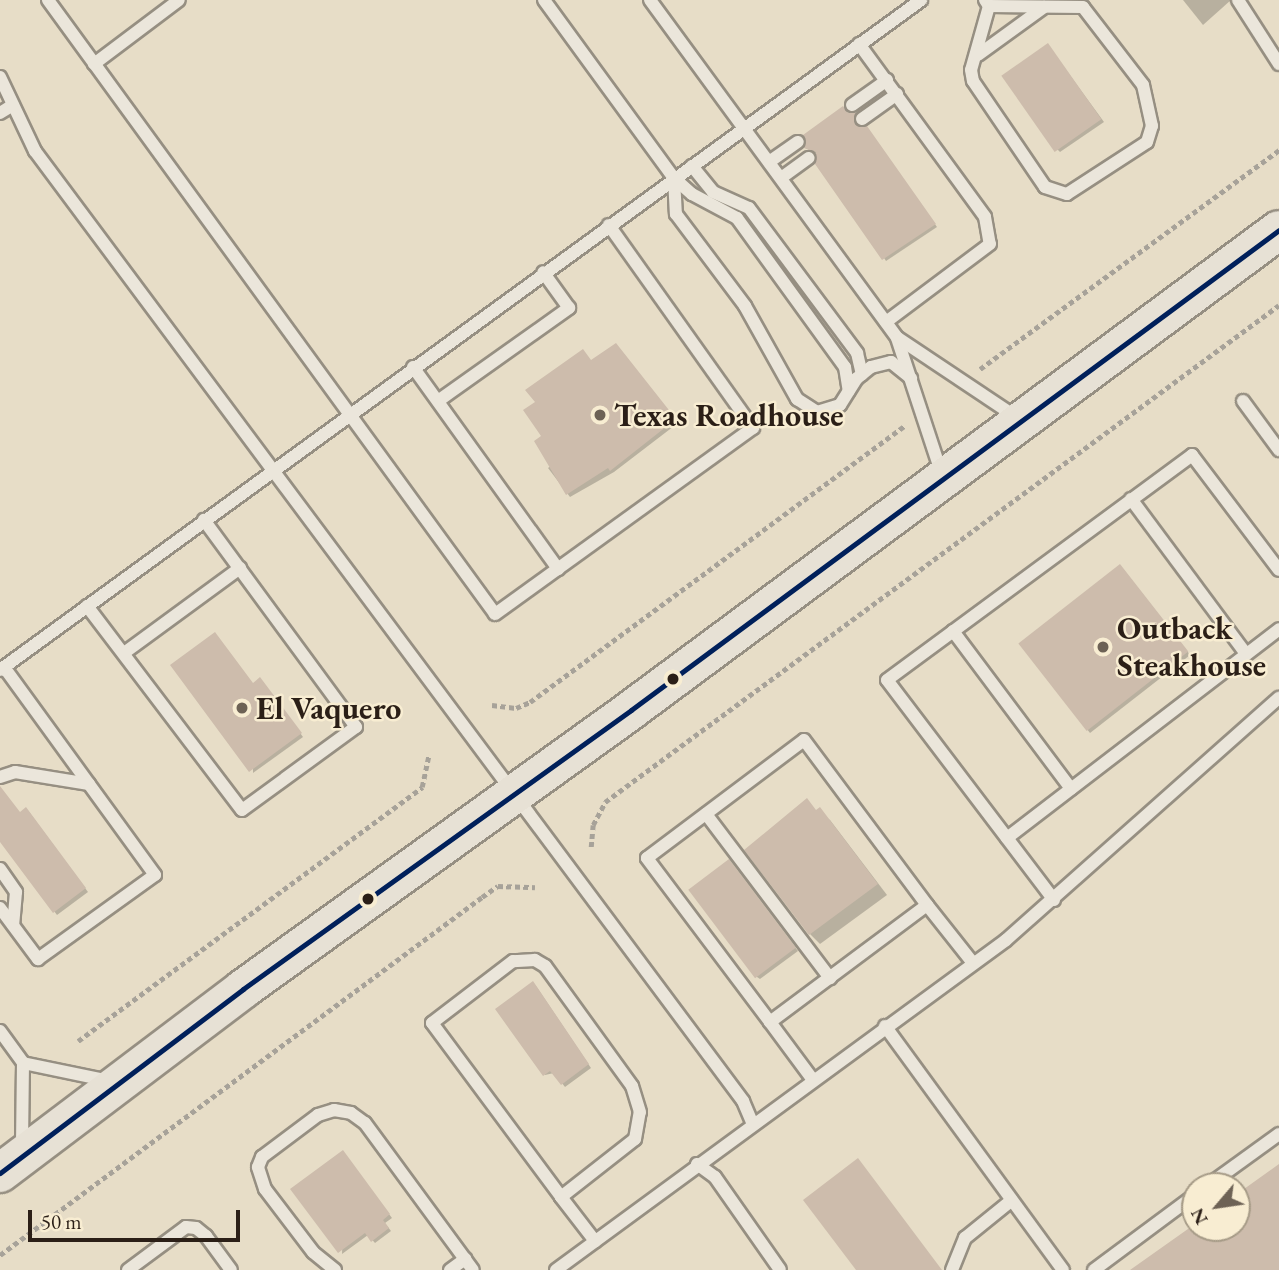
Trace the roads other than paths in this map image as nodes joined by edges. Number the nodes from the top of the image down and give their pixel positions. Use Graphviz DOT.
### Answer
graph roads {
  1 [pos="48,0"];
  2 [pos="544,0"];
  3 [pos="650,0"];
  4 [pos="921,0"];
  5 [pos="1238,0"];
  6 [pos="170,3"];
  7 [pos="987,3"];
  8 [pos="1044,7"];
  9 [pos="859,44"];
  10 [pos="978,55"];
  11 [pos="1277,55"];
  12 [pos="94,64"];
  13 [pos="0,76"];
  14 [pos="887,80"];
  15 [pos="897,94"];
  16 [pos="13,105"];
  17 [pos="852,105"];
  18 [pos="0,113"];
  19 [pos="862,119"];
  20 [pos="744,127"];
  21 [pos="798,142"];
  22 [pos="809,158"];
  23 [pos="769,162"];
  24 [pos="692,166"];
  25 [pos="674,178"];
  26 [pos="781,178"];
  27 [pos="609,225"];
  28 [pos="1279,230"];
  29 [pos="543,272"];
  30 [pos="886,322"];
  31 [pos="897,338"];
  32 [pos="413,366"];
  33 [pos="862,374"];
  34 [pos="912,379"];
  35 [pos="849,391"];
  36 [pos="438,401"];
  37 [pos="1242,401"];
  38 [pos="350,412"];
  39 [pos="1022,421"];
  40 [pos="1279,450"];
  41 [pos="274,466"];
  42 [pos="943,477"];
  43 [pos="1131,499"];
  44 [pos="204,520"];
  45 [pos="240,568"];
  46 [pos="558,569"];
  47 [pos="1279,570"];
  48 [pos="87,606"];
  49 [pos="1279,629"];
  50 [pos="953,631"];
  51 [pos="124,653"];
  52 [pos="1246,654"];
  53 [pos="2,668"];
  54 [pos="1279,698"];
  55 [pos="0,777"];
  56 [pos="89,784"];
  57 [pos="1070,789"];
  58 [pos="515,793"];
  59 [pos="706,814"];
  60 [pos="1007,838"];
  61 [pos="0,869"];
  62 [pos="1054,900"];
  63 [pos="927,905"];
  64 [pos="0,908"];
  65 [pos="13,925"];
  66 [pos="973,963"];
  67 [pos="830,978"];
  68 [pos="770,1022"];
  69 [pos="885,1026"];
  70 [pos="0,1031"];
  71 [pos="23,1063"];
  72 [pos="813,1080"];
  73 [pos="119,1083"];
  74 [pos="753,1124"];
  75 [pos="1279,1134"];
  76 [pos="697,1164"];
  77 [pos="11,1165"];
  78 [pos="1226,1172"];
  79 [pos="561,1197"];
  80 [pos="1012,1200"];
  81 [pos="1181,1205"];
  82 [pos="595,1241"];
  83 [pos="465,1259"];
  84 [pos="128,1270"];
  85 [pos="231,1270"];
  86 [pos="335,1270"];
  87 [pos="450,1270"];
  88 [pos="474,1270"];
  89 [pos="556,1270"];
  90 [pos="780,1270"];
  91 [pos="952,1270"];
  92 [pos="1063,1270"];
  93 [pos="1094,1270"];
  1 -- 12 [label="lane"];
  2 -- 25 [label="lane"];
  3 -- 20 [label="lane"];
  4 -- 9 [label="lane"];
  5 -- 11 [label="lane"];
  6 -- 12 [label="lane"];
  7 -- 8 [label="lane"];
  7 -- 10 [label="lane"];
  8 -- 10 [label="lane"];
  8 -- 10 [label="lane"];
  9 -- 14 [label="lane"];
  9 -- 20 [label="lane"];
  12 -- 38 [label="lane"];
  13 -- 16 [label="lane"];
  14 -- 15 [label="lane"];
  14 -- 17 [label="lane"];
  15 -- 19 [label="lane"];
  15 -- 30 [label="lane"];
  16 -- 18 [label="lane"];
  16 -- 41 [label="lane"];
  20 -- 23 [label="lane"];
  20 -- 24 [label="lane"];
  21 -- 23 [label="lane"];
  22 -- 26 [label="lane"];
  23 -- 26 [label="lane"];
  24 -- 25 [label="lane"];
  24 -- 33 [label="lane"];
  25 -- 27 [label="lane"];
  25 -- 35 [label="lane"];
  25 -- 35 [label="lane"];
  26 -- 30 [label="lane"];
  27 -- 29 [label="lane"];
  27 -- 46 [label="lane"];
  28 -- 39 [label="main road"];
  29 -- 32 [label="lane"];
  29 -- 36 [label="lane"];
  30 -- 31 [label="lane"];
  31 -- 34 [label="lane"];
  31 -- 39 [label="lane"];
  32 -- 36 [label="lane"];
  32 -- 38 [label="lane"];
  33 -- 34 [label="lane"];
  33 -- 35 [label="lane"];
  34 -- 42 [label="lane"];
  36 -- 46 [label="lane"];
  37 -- 40 [label="lane"];
  38 -- 41 [label="lane"];
  38 -- 46 [label="lane"];
  39 -- 42 [label="main road"];
  41 -- 44 [label="lane"];
  41 -- 58 [label="lane"];
  42 -- 58 [label="main road"];
  43 -- 47 [label="lane"];
  43 -- 50 [label="lane"];
  43 -- 52 [label="lane"];
  44 -- 45 [label="lane"];
  44 -- 48 [label="lane"];
  45 -- 51 [label="lane"];
  45 -- 51 [label="lane"];
  48 -- 51 [label="lane"];
  48 -- 53 [label="lane"];
  49 -- 52 [label="lane"];
  50 -- 57 [label="lane"];
  50 -- 60 [label="lane"];
  52 -- 57 [label="lane"];
  53 -- 56 [label="lane"];
  54 -- 62 [label="lane"];
  55 -- 56 [label="lane"];
  56 -- 65 [label="lane"];
  57 -- 60 [label="lane"];
  58 -- 73 [label="main road"];
  58 -- 74 [label="lane"];
  59 -- 63 [label="lane"];
  59 -- 67 [label="lane"];
  59 -- 68 [label="lane"];
  60 -- 62 [label="lane"];
  61 -- 65 [label="lane"];
  62 -- 66 [label="lane"];
  63 -- 66 [label="lane"];
  63 -- 67 [label="lane"];
  64 -- 65 [label="lane"];
  66 -- 69 [label="lane"];
  67 -- 68 [label="lane"];
  68 -- 72 [label="lane"];
  69 -- 72 [label="lane"];
  69 -- 80 [label="lane"];
  70 -- 71 [label="lane"];
  71 -- 73 [label="lane"];
  71 -- 77 [label="lane"];
  72 -- 74 [label="lane"];
  73 -- 77 [label="main road"];
  74 -- 76 [label="lane"];
  75 -- 78 [label="lane"];
  76 -- 82 [label="lane"];
  76 -- 90 [label="lane"];
  79 -- 79 [label="lane"];
  79 -- 82 [label="lane"];
  80 -- 91 [label="lane"];
  80 -- 92 [label="lane"];
  81 -- 93 [label="lane"];
  82 -- 89 [label="lane"];
  83 -- 86 [label="lane"];
  83 -- 87 [label="lane"];
  83 -- 88 [label="lane"];
  84 -- 85 [label="lane"];
}
